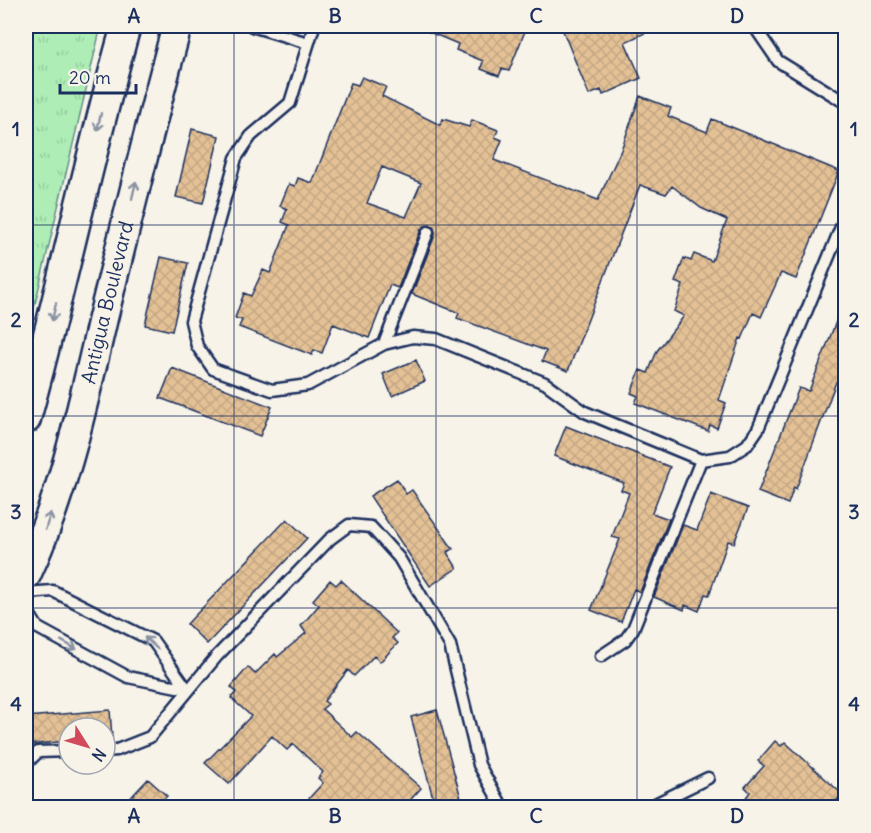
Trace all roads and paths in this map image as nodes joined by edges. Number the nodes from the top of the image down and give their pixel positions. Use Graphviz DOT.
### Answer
graph roads {
  1 [pos="126,26"];
  2 [pos="177,26"];
  3 [pos="252,26"];
  4 [pos="314,26"];
  5 [pos="754,26"];
  6 [pos="308,43"];
  7 [pos="846,103"];
  8 [pos="846,215"];
  9 [pos="428,232"];
  10 [pos="384,344"];
  11 [pos="26,418"];
  12 [pos="701,460"];
  13 [pos="26,575"];
  14 [pos="26,593"];
  15 [pos="26,609"];
  16 [pos="602,656"];
  17 [pos="187,689"];
  18 [pos="117,750"];
  19 [pos="57,752"];
  20 [pos="26,764"];
  21 [pos="708,778"];
  22 [pos="503,807"];
  23 [pos="647,807"];
  1 -- 11 [label="main road, one-way"];
  13 -- 2 [label="main road, Antigua Boulevard, one-way"];
  3 -- 6 [label="lane"];
  4 -- 6 [label="lane"];
  5 -- 7 [label="lane"];
  6 -- 10 [label="lane"];
  8 -- 12 [label="lane"];
  9 -- 10 [label="lane"];
  10 -- 12 [label="lane"];
  12 -- 16 [label="lane"];
  17 -- 14 [label="lane, one-way"];
  15 -- 17 [label="lane, one-way"];
  17 -- 18 [label="lane"];
  17 -- 22 [label="lane"];
  19 -- 20 [label="lane"];
  21 -- 23 [label="lane"];
}
